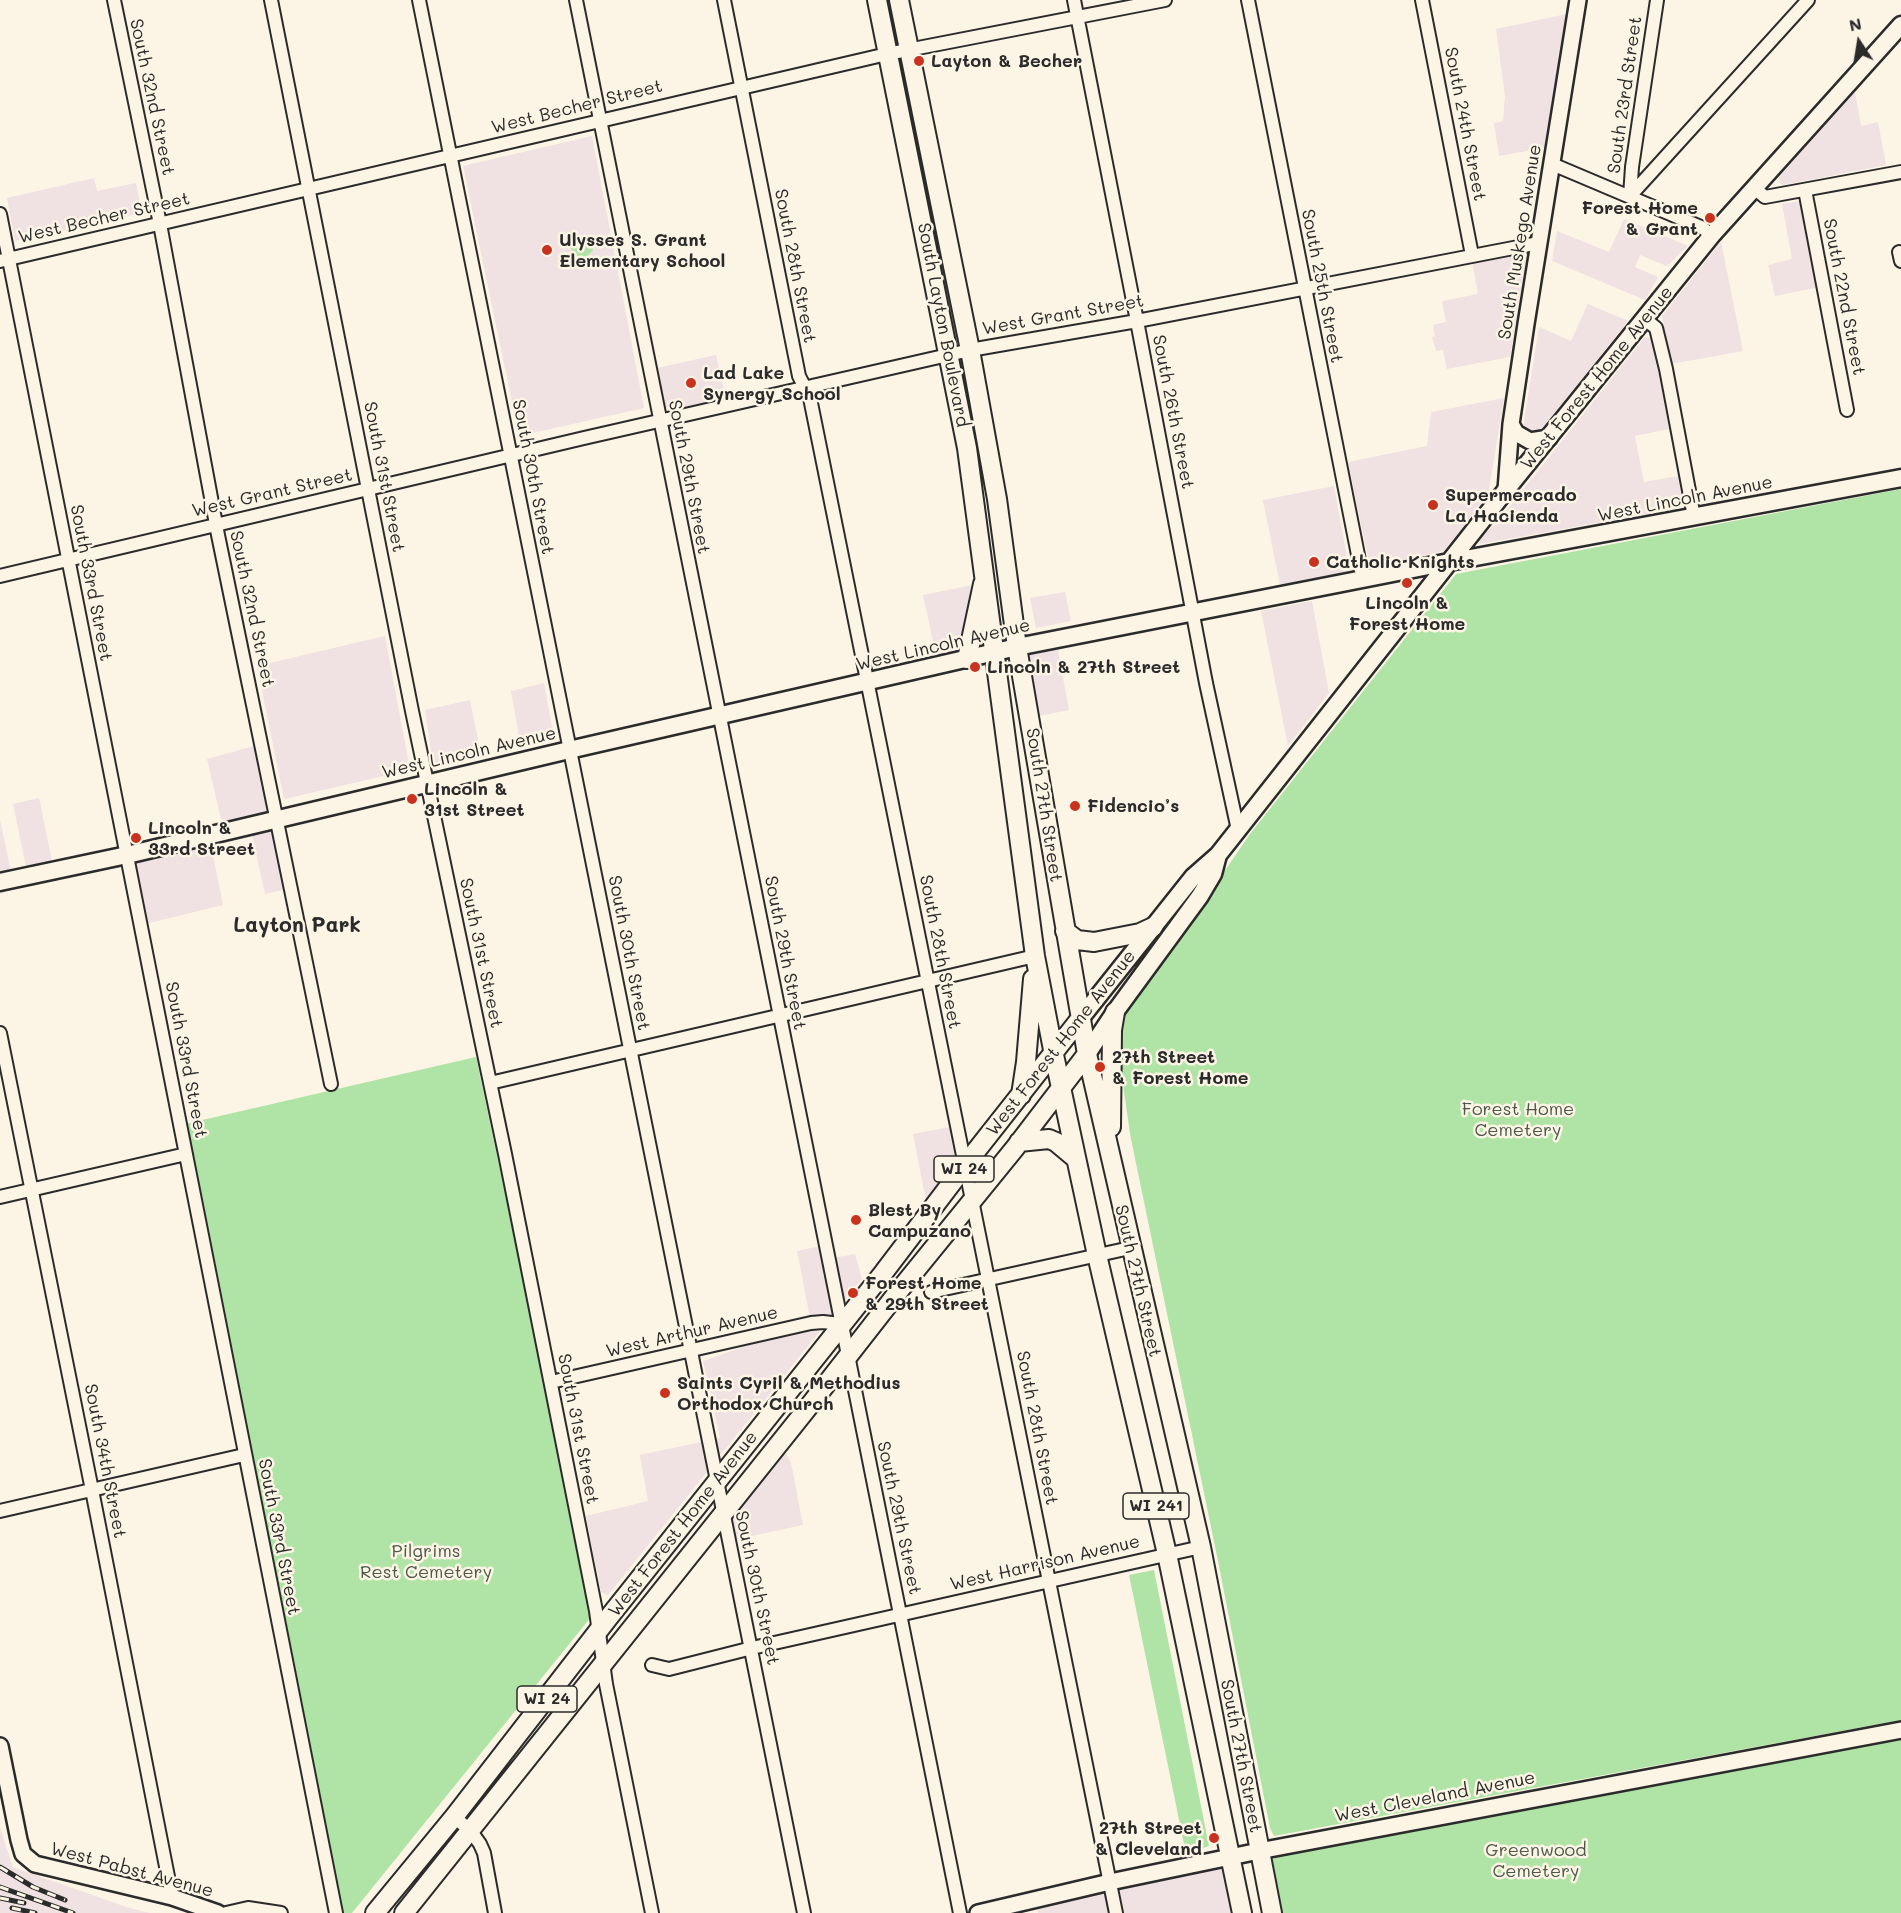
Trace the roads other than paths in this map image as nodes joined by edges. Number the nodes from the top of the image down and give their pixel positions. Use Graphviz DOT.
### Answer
graph roads {
  1 [pos="114,0"];
  2 [pos="271,0"];
  3 [pos="419,0"];
  4 [pos="576,0"];
  5 [pos="724,0"];
  6 [pos="877,0"];
  7 [pos="899,0"];
  8 [pos="1074,0"];
  9 [pos="1166,0"];
  10 [pos="1248,0"];
  11 [pos="1422,0"];
  12 [pos="1578,0"];
  13 [pos="1658,0"];
  14 [pos="1808,0"];
  15 [pos="1077,16"];
  16 [pos="1901,25"];
  17 [pos="909,49"];
  18 [pos="887,54"];
  19 [pos="742,87"];
  20 [pos="600,121"];
  21 [pos="450,156"];
  22 [pos="1552,164"];
  23 [pos="1901,172"];
  24 [pos="1754,188"];
  25 [pos="309,189"];
  26 [pos="1805,190"];
  27 [pos="1630,196"];
  28 [pos="0,214"];
  29 [pos="160,224"];
  30 [pos="1712,235"];
  31 [pos="1539,243"];
  32 [pos="1472,255"];
  33 [pos="4,260"];
  34 [pos="1304,288"];
  35 [pos="1645,319"];
  36 [pos="1137,321"];
  37 [pos="970,350"];
  38 [pos="949,355"];
  39 [pos="805,389"];
  40 [pos="1847,410"];
  41 [pos="660,420"];
  42 [pos="1511,424"];
  43 [pos="1549,438"];
  44 [pos="511,455"];
  45 [pos="1901,478"];
  46 [pos="368,489"];
  47 [pos="1506,490"];
  48 [pos="1694,517"];
  49 [pos="216,525"];
  50 [pos="68,560"];
  51 [pos="1449,562"];
  52 [pos="985,573"];
  53 [pos="0,576"];
  54 [pos="1362,580"];
  55 [pos="1192,612"];
  56 [pos="1017,647"];
  57 [pos="995,652"];
  58 [pos="967,659"];
  59 [pos="867,681"];
  60 [pos="719,715"];
  61 [pos="569,750"];
  62 [pos="427,783"];
  63 [pos="277,819"];
  64 [pos="1238,830"];
  65 [pos="127,855"];
  66 [pos="1218,855"];
  67 [pos="0,882"];
  68 [pos="1153,927"];
  69 [pos="1065,931"];
  70 [pos="1035,956"];
  71 [pos="927,981"];
  72 [pos="1115,1012"];
  73 [pos="779,1016"];
  74 [pos="1080,1019"];
  75 [pos="0,1033"];
  76 [pos="630,1050"];
  77 [pos="1087,1054"];
  78 [pos="1054,1055"];
  79 [pos="490,1083"];
  80 [pos="331,1084"];
  81 [pos="1061,1088"];
  82 [pos="1020,1096"];
  83 [pos="1019,1142"];
  84 [pos="186,1154"];
  85 [pos="1074,1157"];
  86 [pos="1110,1159"];
  87 [pos="965,1167"];
  88 [pos="31,1190"];
  89 [pos="0,1197"];
  90 [pos="972,1202"];
  91 [pos="1130,1248"];
  92 [pos="1097,1255"];
  93 [pos="988,1279"];
  94 [pos="931,1292"];
  95 [pos="841,1324"];
  96 [pos="690,1350"];
  97 [pos="847,1357"];
  98 [pos="551,1382"];
  99 [pos="244,1455"];
  100 [pos="717,1483"];
  101 [pos="92,1490"];
  102 [pos="0,1511"];
  103 [pos="723,1514"];
  104 [pos="1201,1547"];
  105 [pos="1167,1554"];
  106 [pos="1049,1580"];
  107 [pos="900,1614"];
  108 [pos="599,1631"];
  109 [pos="752,1648"];
  110 [pos="603,1664"];
  111 [pos="652,1665"];
  112 [pos="1901,1730"];
  113 [pos="0,1746"];
  114 [pos="454,1817"];
  115 [pos="470,1830"];
  116 [pos="1258,1851"];
  117 [pos="1229,1856"];
  118 [pos="1110,1882"];
  119 [pos="172,1897"];
  120 [pos="218,1913"];
  121 [pos="226,1913"];
  122 [pos="281,1913"];
  123 [pos="336,1913"];
  124 [pos="375,1913"];
  125 [pos="404,1913"];
  126 [pos="495,1913"];
  127 [pos="652,1913"];
  128 [pos="804,1913"];
  129 [pos="960,1913"];
  130 [pos="978,1913"];
  131 [pos="1116,1913"];
  132 [pos="1242,1913"];
  133 [pos="1272,1913"];
  1 -- 29 [label="street, South 32nd Street"];
  2 -- 25 [label="street, South 31st Street"];
  3 -- 21 [label="street, South 30th Street"];
  4 -- 20 [label="street, South 29th Street"];
  5 -- 19 [label="street, South 28th Street"];
  6 -- 18 [label="main road, South Layton Boulevard"];
  7 -- 17 [label="main road, South Layton Boulevard"];
  8 -- 15 [label="street, South 26th Street"];
  9 -- 15 [label="street, West Becher Street"];
  10 -- 34 [label="street, South 25th Street"];
  11 -- 32 [label="street, South 24th Street"];
  12 -- 22 [label="street, South Muskego Avenue"];
  13 -- 27 [label="street, South 23rd Street"];
  14 -- 27 [label="street"];
  15 -- 17 [label="street, West Becher Street"];
  15 -- 36 [label="street, South 26th Street"];
  16 -- 24 [label="main road, West Forest Home Avenue"];
  17 -- 18 [label="street, West Becher Street"];
  17 -- 37 [label="main road, South Layton Boulevard"];
  18 -- 19 [label="street, West Becher Street"];
  18 -- 38 [label="main road, South Layton Boulevard"];
  19 -- 20 [label="street, West Becher Street"];
  19 -- 39 [label="street, South 28th Street"];
  20 -- 21 [label="street, West Becher Street"];
  20 -- 41 [label="street, South 29th Street"];
  21 -- 25 [label="street, West Becher Street"];
  21 -- 44 [label="street, South 30th Street"];
  22 -- 27 [label="street"];
  22 -- 31 [label="street, South Muskego Avenue"];
  23 -- 26 [label="street"];
  24 -- 26 [label="street"];
  24 -- 30 [label="main road, West Forest Home Avenue"];
  25 -- 29 [label="street, West Becher Street"];
  25 -- 46 [label="street, South 31st Street"];
  26 -- 40 [label="street, South 22nd Street"];
  27 -- 30 [label="street"];
  28 -- 33 [label="street, South 33rd Street"];
  29 -- 33 [label="street, West Becher Street"];
  29 -- 49 [label="street, South 32nd Street"];
  30 -- 35 [label="main road, West Forest Home Avenue"];
  31 -- 32 [label="street, West Grant Street"];
  31 -- 42 [label="street, South Muskego Avenue"];
  32 -- 34 [label="street, West Grant Street"];
  33 -- 50 [label="street, South 33rd Street"];
  34 -- 36 [label="street, West Grant Street"];
  34 -- 54 [label="street, South 25th Street"];
  35 -- 43 [label="main road, West Forest Home Avenue"];
  35 -- 48 [label="street"];
  36 -- 37 [label="street, West Grant Street"];
  36 -- 55 [label="street, South 26th Street"];
  37 -- 38 [label="street, West Grant Street"];
  37 -- 56 [label="main road, South Layton Boulevard"];
  38 -- 39 [label="street, West Grant Street"];
  38 -- 52 [label="main road, South Layton Boulevard"];
  39 -- 41 [label="street, West Grant Street"];
  39 -- 59 [label="street, South 28th Street"];
  41 -- 44 [label="street, West Grant Street"];
  41 -- 60 [label="street, South 29th Street"];
  42 -- 43 [label="street"];
  42 -- 47 [label="street, South Muskego Avenue"];
  43 -- 47 [label="main road, West Forest Home Avenue"];
  44 -- 46 [label="street, West Grant Street"];
  44 -- 61 [label="street, South 30th Street"];
  45 -- 48 [label="main road, West Lincoln Avenue"];
  46 -- 49 [label="street, West Grant Street"];
  46 -- 62 [label="street, South 31st Street"];
  47 -- 51 [label="main road, West Forest Home Avenue"];
  48 -- 51 [label="main road, West Lincoln Avenue"];
  49 -- 50 [label="street, West Grant Street"];
  49 -- 63 [label="street, South 32nd Street"];
  50 -- 53 [label="street, West Grant Street"];
  50 -- 65 [label="street, South 33rd Street"];
  51 -- 54 [label="main road, West Lincoln Avenue"];
  51 -- 64 [label="main road, West Forest Home Avenue"];
  52 -- 57 [label="main road, South Layton Boulevard"];
  52 -- 58 [label="main road"];
  54 -- 55 [label="main road, West Lincoln Avenue"];
  55 -- 56 [label="main road, West Lincoln Avenue"];
  55 -- 64 [label="street, South 26th Street"];
  56 -- 57 [label="main road, West Lincoln Avenue"];
  56 -- 69 [label="main road, South 27th Street"];
  57 -- 58 [label="main road, West Lincoln Avenue"];
  57 -- 70 [label="main road, South 27th Street"];
  58 -- 59 [label="main road, West Lincoln Avenue"];
  59 -- 60 [label="main road, West Lincoln Avenue"];
  59 -- 71 [label="street, South 28th Street"];
  60 -- 61 [label="main road, West Lincoln Avenue"];
  60 -- 73 [label="street, South 29th Street"];
  61 -- 62 [label="main road, West Lincoln Avenue"];
  61 -- 76 [label="street, South 30th Street"];
  62 -- 63 [label="main road, West Lincoln Avenue"];
  62 -- 79 [label="street, South 31st Street"];
  63 -- 65 [label="main road, West Lincoln Avenue"];
  63 -- 80 [label="street, South 32nd Street"];
  64 -- 66 [label="main road, West Forest Home Avenue"];
  65 -- 67 [label="main road, West Lincoln Avenue"];
  65 -- 84 [label="street, South 33rd Street"];
  66 -- 68 [label="main road, West Forest Home Avenue"];
  66 -- 72 [label="main road, West Forest Home Avenue"];
  68 -- 69 [label="main road"];
  68 -- 74 [label="main road, West Forest Home Avenue"];
  69 -- 74 [label="main road, South 27th Street"];
  70 -- 71 [label="street"];
  70 -- 78 [label="main road, South 27th Street"];
  70 -- 82 [label="main road"];
  71 -- 73 [label="street"];
  71 -- 87 [label="street, South 28th Street"];
  72 -- 77 [label="main road, West Forest Home Avenue"];
  72 -- 86 [label="main road"];
  73 -- 76 [label="street"];
  73 -- 95 [label="street, South 29th Street"];
  74 -- 77 [label="main road, South 27th Street / WI 241"];
  74 -- 78 [label="main road, West Forest Home Avenue / WI 24"];
  75 -- 88 [label="street, South 34th Street"];
  76 -- 79 [label="street"];
  76 -- 96 [label="street, South 30th Street"];
  77 -- 81 [label="main road, West Forest Home Avenue / WI 24"];
  77 -- 86 [label="main road, South 27th Street / WI 241"];
  78 -- 81 [label="main road, South 27th Street / WI 241"];
  78 -- 82 [label="main road, West Forest Home Avenue / WI 24"];
  79 -- 98 [label="street, South 31st Street"];
  81 -- 83 [label="main road, West Forest Home Avenue / WI 24"];
  81 -- 85 [label="main road, South 27th Street / WI 241"];
  82 -- 87 [label="main road, West Forest Home Avenue / WI 24"];
  83 -- 85 [label="main road"];
  83 -- 90 [label="main road, West Forest Home Avenue / WI 24"];
  84 -- 88 [label="street"];
  84 -- 99 [label="street, South 33rd Street"];
  85 -- 92 [label="main road, South 27th Street / WI 241"];
  86 -- 91 [label="main road, South 27th Street / WI 241"];
  87 -- 90 [label="street, South 28th Street"];
  87 -- 95 [label="main road, West Forest Home Avenue / WI 24"];
  88 -- 89 [label="street"];
  88 -- 101 [label="street, South 34th Street"];
  90 -- 93 [label="street, South 28th Street"];
  90 -- 97 [label="main road, West Forest Home Avenue / WI 24"];
  91 -- 92 [label="street"];
  91 -- 104 [label="main road, South 27th Street / WI 241"];
  92 -- 93 [label="street"];
  92 -- 105 [label="main road, South 27th Street / WI 241"];
  93 -- 94 [label="street"];
  93 -- 106 [label="street, South 28th Street"];
  95 -- 96 [label="street, West Arthur Avenue"];
  95 -- 97 [label="street, South 29th Street"];
  95 -- 100 [label="main road, West Forest Home Avenue / WI 24"];
  96 -- 98 [label="street, West Arthur Avenue"];
  96 -- 100 [label="street, South 30th Street"];
  97 -- 103 [label="main road, West Forest Home Avenue / WI 24"];
  97 -- 107 [label="street, South 29th Street"];
  98 -- 108 [label="street, South 31st Street"];
  99 -- 101 [label="street"];
  99 -- 123 [label="street, South 33rd Street"];
  100 -- 103 [label="street, South 30th Street"];
  100 -- 108 [label="main road, West Forest Home Avenue / WI 24"];
  101 -- 102 [label="street"];
  101 -- 119 [label="street, South 34th Street"];
  103 -- 109 [label="street, South 30th Street"];
  103 -- 110 [label="main road, West Forest Home Avenue / WI 24"];
  104 -- 105 [label="street, West Harrison Avenue"];
  104 -- 116 [label="main road, South 27th Street / WI 241"];
  105 -- 106 [label="street, West Harrison Avenue"];
  105 -- 117 [label="main road, South 27th Street / WI 241"];
  106 -- 107 [label="street, West Harrison Avenue"];
  106 -- 118 [label="street, South 28th Street"];
  107 -- 109 [label="street, West Harrison Avenue"];
  107 -- 129 [label="street, South 29th Street"];
  108 -- 110 [label="street, South 31st Street"];
  108 -- 114 [label="main road, West Forest Home Avenue / WI 24"];
  109 -- 111 [label="street, West Harrison Avenue"];
  109 -- 128 [label="street, South 30th Street"];
  110 -- 115 [label="main road, West Forest Home Avenue / WI 24"];
  110 -- 127 [label="street, South 31st Street"];
  112 -- 116 [label="street, West Cleveland Avenue"];
  113 -- 119 [label="street, West Pabst Avenue"];
  114 -- 115 [label="street"];
  114 -- 124 [label="main road, West Forest Home Avenue / WI 24"];
  115 -- 125 [label="main road, West Forest Home Avenue / WI 24"];
  115 -- 126 [label="street"];
  116 -- 117 [label="street, West Cleveland Avenue"];
  116 -- 133 [label="main road, South 27th Street / WI 241"];
  117 -- 118 [label="street, West Cleveland Avenue"];
  117 -- 132 [label="main road, South 27th Street / WI 241"];
  118 -- 130 [label="street, West Cleveland Avenue"];
  118 -- 131 [label="street, South 28th Street"];
  119 -- 120 [label="street, West Pabst Avenue"];
  121 -- 122 [label="street"];
}
